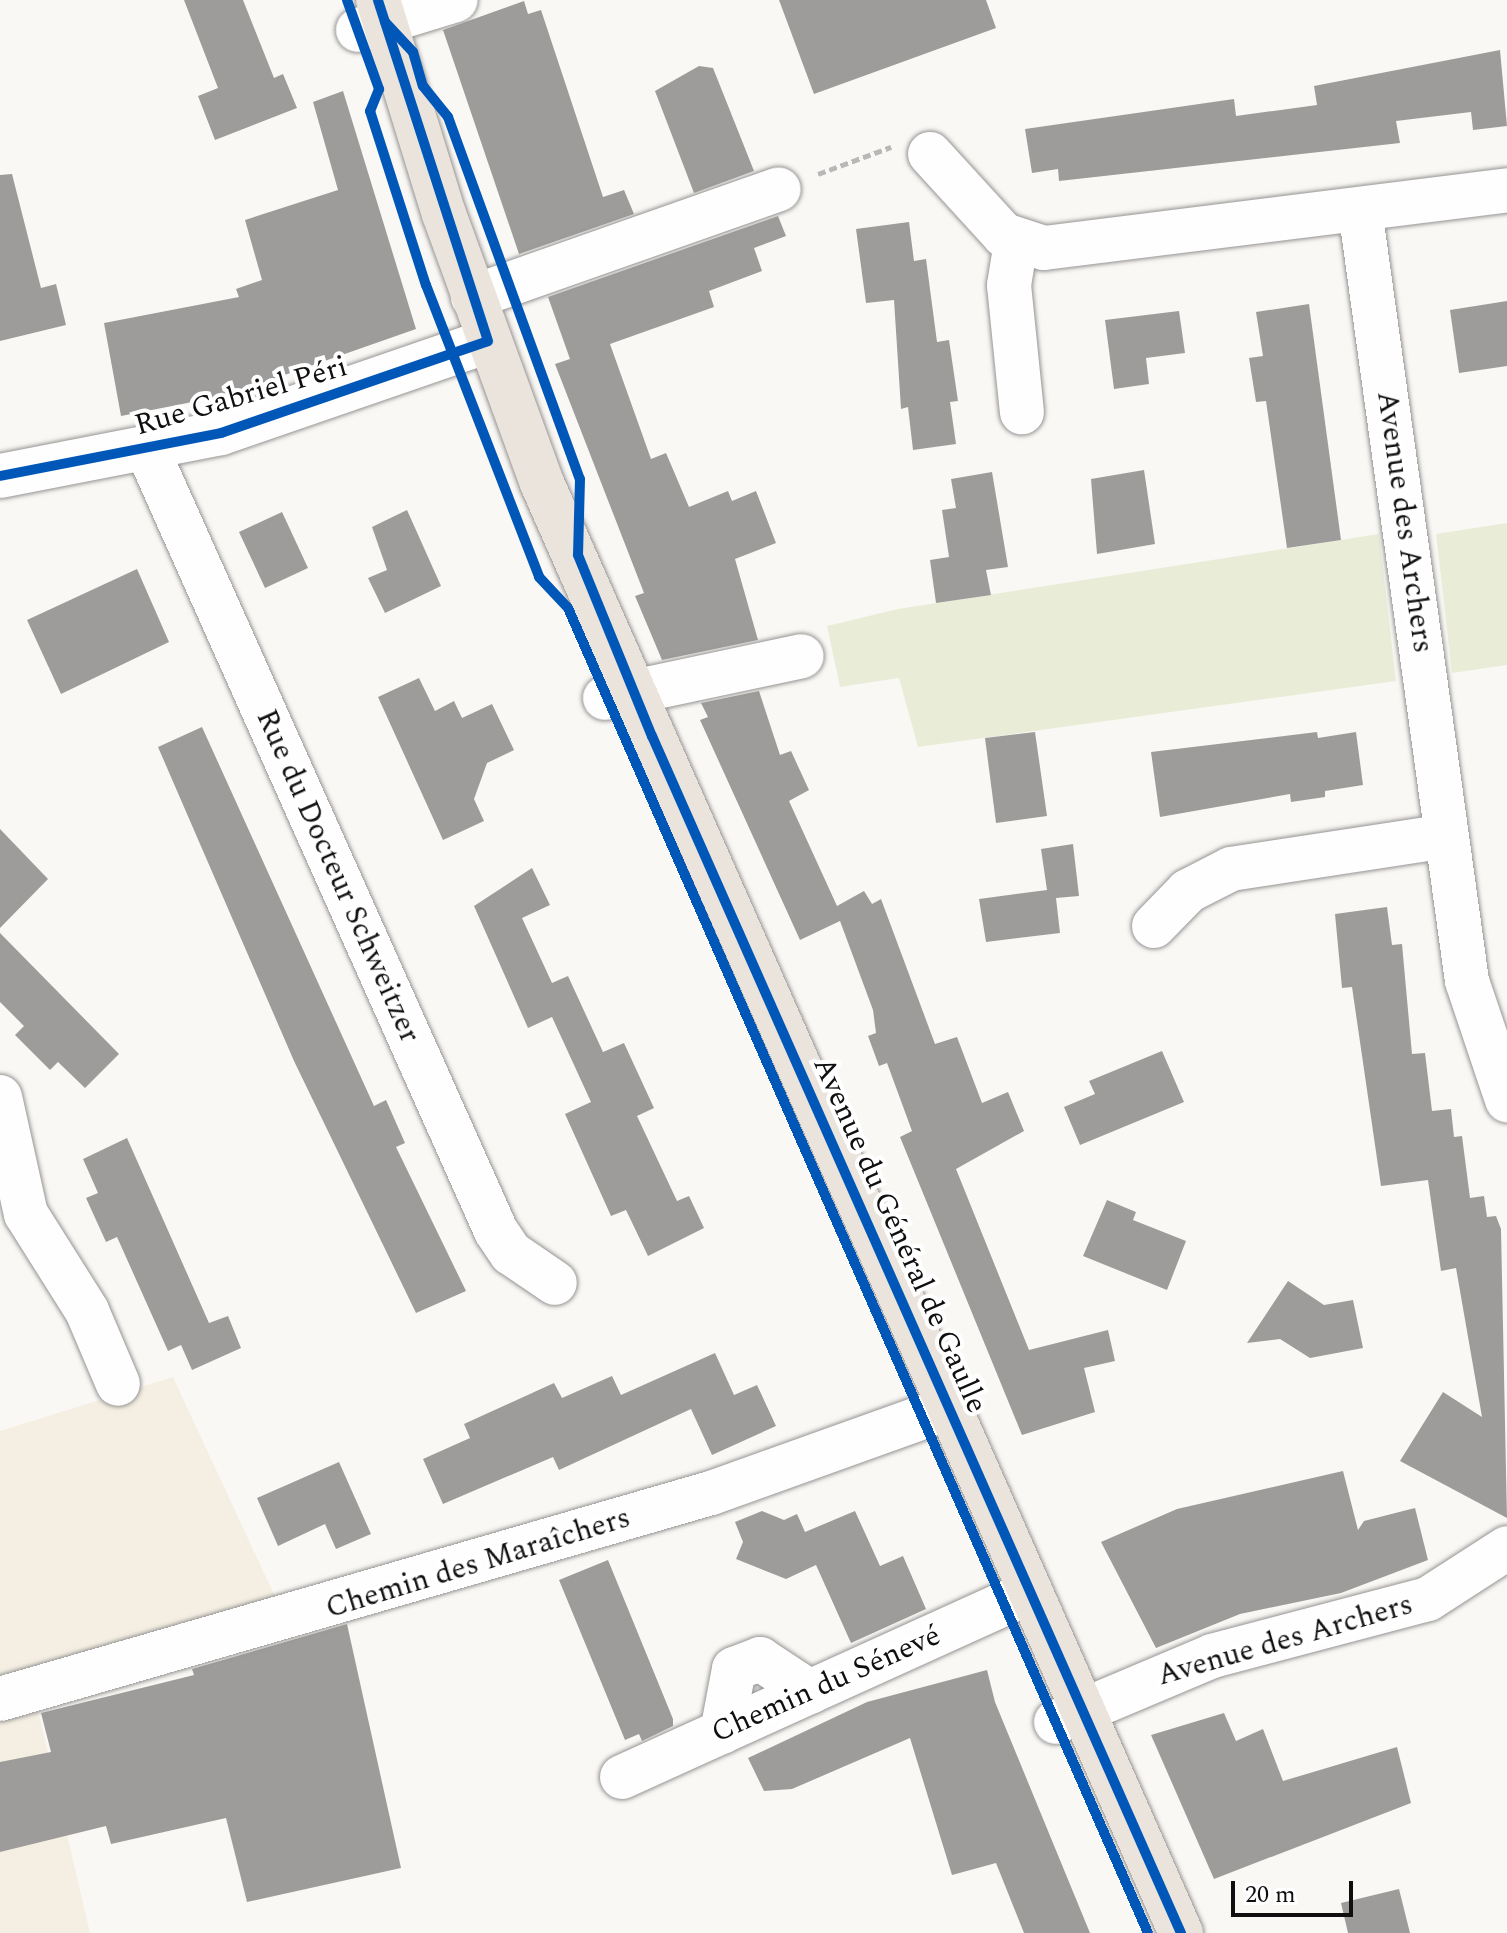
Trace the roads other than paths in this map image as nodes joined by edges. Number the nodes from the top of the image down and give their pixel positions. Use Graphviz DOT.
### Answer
graph roads {
  1 [pos="456,0"];
  2 [pos="367,13"];
  3 [pos="930,154"];
  4 [pos="779,189"];
  5 [pos="1507,190"];
  6 [pos="1360,209"];
  7 [pos="1016,242"];
  8 [pos="473,297"];
  9 [pos="488,341"];
  10 [pos="1022,412"];
  11 [pos="147,449"];
  12 [pos="0,476"];
  13 [pos="802,656"];
  14 [pos="620,696"];
  15 [pos="1446,836"];
  16 [pos="1154,926"];
  17 [pos="0,1097"];
  18 [pos="1507,1100"];
  19 [pos="555,1283"];
  20 [pos="118,1384"];
  21 [pos="937,1413"];
  22 [pos="1507,1548"];
  23 [pos="1017,1598"];
  24 [pos="0,1699"];
  25 [pos="1069,1716"];
  26 [pos="622,1777"];
  27 [pos="1148,1933"];
  28 [pos="1181,1933"];
  1 -- 2 [label="street"];
  2 -- 8 [label="main road, Avenue du Général de Gaulle"];
  3 -- 7 [label="street"];
  4 -- 8 [label="street"];
  5 -- 6 [label="street"];
  6 -- 7 [label="street"];
  6 -- 15 [label="street, Avenue des Archers"];
  7 -- 10 [label="street"];
  8 -- 9 [label="main road, Avenue du Général de Gaulle"];
  9 -- 11 [label="street, Rue Gabriel Péri"];
  9 -- 14 [label="main road, Avenue du Général de Gaulle"];
  11 -- 12 [label="street, Rue Gabriel Péri"];
  11 -- 19 [label="street, Rue du Docteur Schweitzer"];
  13 -- 14 [label="street"];
  14 -- 21 [label="main road, Avenue du Général de Gaulle"];
  15 -- 16 [label="street"];
  15 -- 18 [label="street, Avenue des Archers"];
  17 -- 20 [label="street"];
  21 -- 23 [label="main road, Avenue du Général de Gaulle"];
  21 -- 24 [label="street, Chemin des Maraîchers"];
  22 -- 25 [label="street, Avenue des Archers"];
  23 -- 25 [label="main road, Avenue du Général de Gaulle"];
  23 -- 26 [label="street, Chemin du Sénevé"];
  25 -- 27 [label="main road, Avenue du Général de Gaulle"];
  25 -- 28 [label="main road, Avenue du Général de Gaulle"];
}
